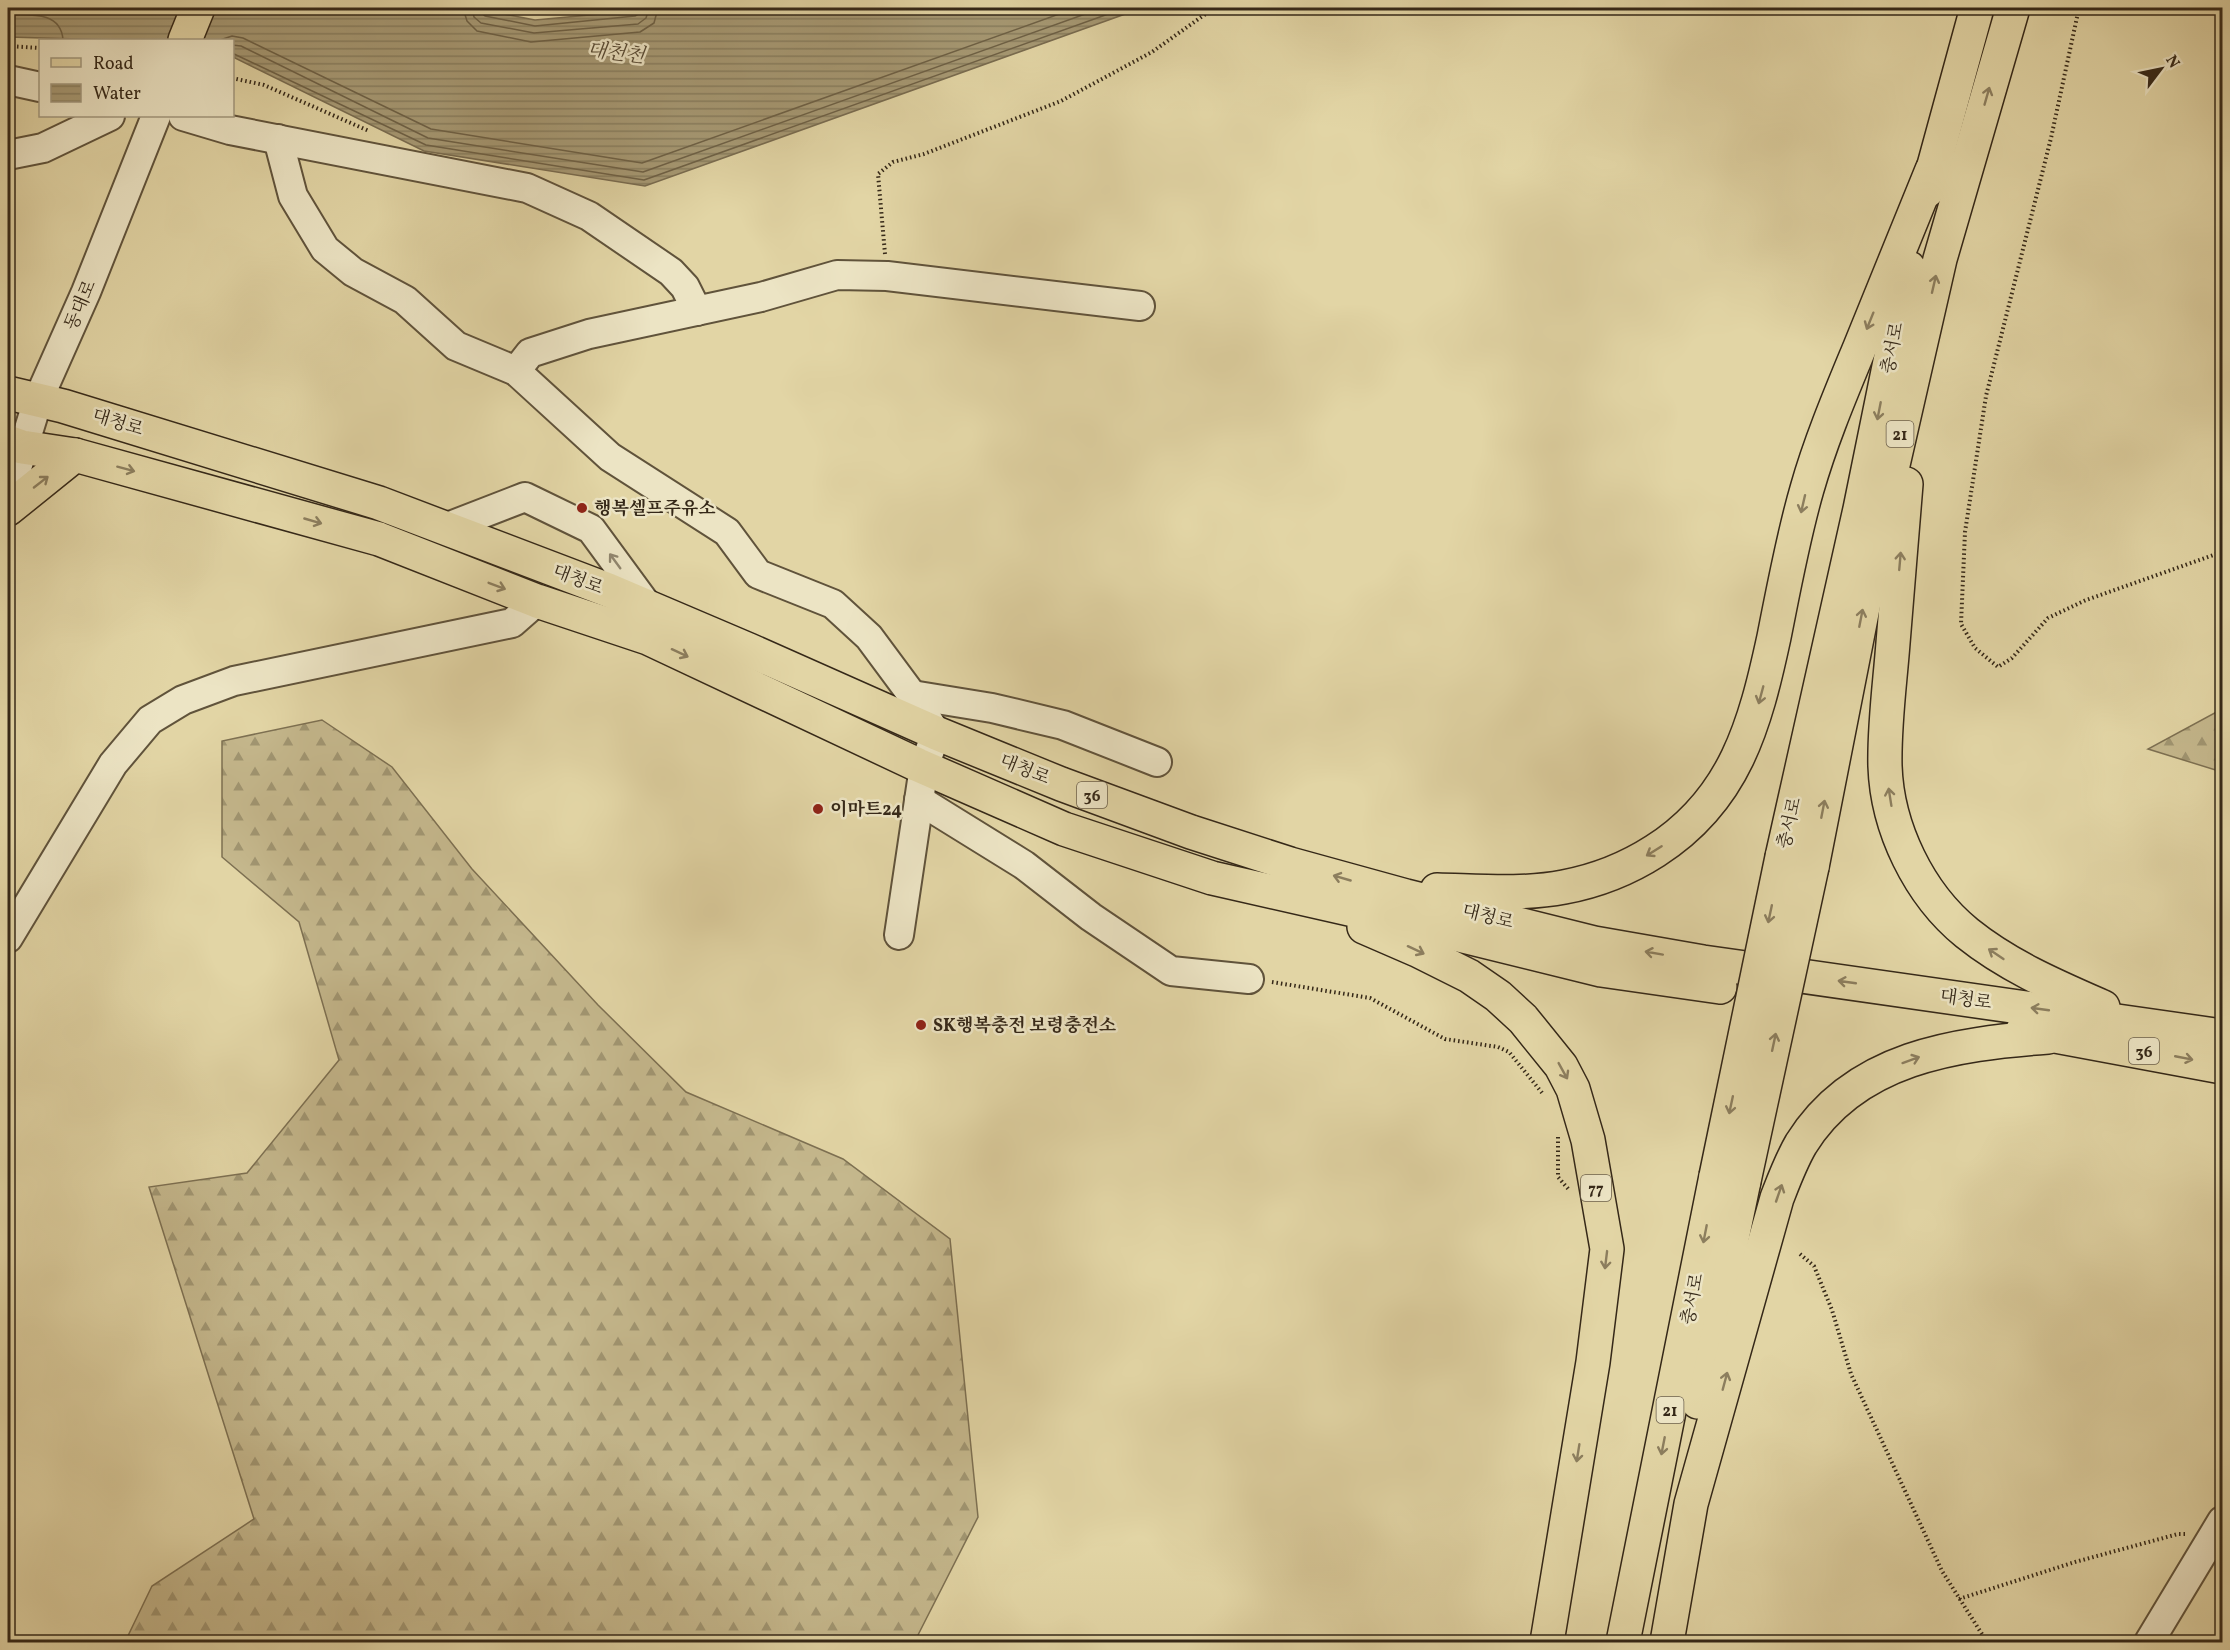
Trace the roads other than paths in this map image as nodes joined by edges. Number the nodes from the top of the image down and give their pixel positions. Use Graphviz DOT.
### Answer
graph roads {
  1 [pos="198,8"];
  2 [pos="1977,8"];
  3 [pos="2013,8"];
  4 [pos="185,39"];
  5 [pos="8,80"];
  6 [pos="39,87"];
  7 [pos="109,117"];
  8 [pos="156,117"];
  9 [pos="186,117"];
  10 [pos="278,139"];
  11 [pos="8,155"];
  12 [pos="1932,170"];
  13 [pos="1140,306"];
  14 [pos="697,311"];
  15 [pos="1916,366"];
  16 [pos="516,371"];
  17 [pos="23,397"];
  18 [pos="15,444"];
  19 [pos="75,455"];
  20 [pos="8,497"];
  21 [pos="8,509"];
  22 [pos="445,528"];
  23 [pos="537,601"];
  24 [pos="650,608"];
  25 [pos="912,695"];
  26 [pos="936,733"];
  27 [pos="1157,762"];
  28 [pos="924,767"];
  29 [pos="919,800"];
  30 [pos="1797,862"];
  31 [pos="1385,890"];
  32 [pos="1284,894"];
  33 [pos="899,935"];
  34 [pos="8,938"];
  35 [pos="1249,979"];
  36 [pos="2143,1024"];
  37 [pos="2064,1036"];
  38 [pos="2223,1036"];
  39 [pos="2223,1067"];
  40 [pos="1730,1179"];
  41 [pos="2219,1528"];
  42 [pos="1546,1642"];
  43 [pos="1623,1642"];
  44 [pos="1652,1642"];
  45 [pos="1667,1642"];
  46 [pos="2149,1642"];
  1 -- 4 [label="main road"];
  2 -- 12 [label="main road, 충서로 / 21"];
  15 -- 3 [label="main road, 충서로 / 21, one-way"];
  5 -- 6 [label="street"];
  7 -- 11 [label="street"];
  8 -- 17 [label="street, 동대로"];
  9 -- 10 [label="street"];
  10 -- 14 [label="street"];
  10 -- 16 [label="street"];
  12 -- 30 [label="main road, 충서로 / 21, one-way"];
  12 -- 31 [label="main road, one-way"];
  13 -- 14 [label="street"];
  14 -- 16 [label="street"];
  30 -- 15 [label="main road, 충서로 / 21, one-way"];
  36 -- 15 [label="main road, one-way"];
  16 -- 25 [label="street"];
  17 -- 18 [label="street, 동대로"];
  17 -- 22 [label="main road, 대청로 / 36"];
  18 -- 19 [label="main road, 대청로 / 36"];
  18 -- 20 [label="street, 동대로"];
  21 -- 19 [label="main road, one-way"];
  19 -- 23 [label="main road, 대청로 / 36, one-way"];
  22 -- 24 [label="main road, 대청로 / 36"];
  24 -- 22 [label="street, one-way"];
  23 -- 28 [label="main road, 대청로 / 36, one-way"];
  23 -- 34 [label="street"];
  24 -- 26 [label="main road, 대청로 / 36"];
  25 -- 26 [label="street"];
  25 -- 27 [label="street"];
  26 -- 28 [label="street"];
  31 -- 26 [label="main road, 대청로 / 36, one-way"];
  28 -- 29 [label="street"];
  28 -- 32 [label="main road, 대청로 / 36"];
  29 -- 33 [label="street"];
  29 -- 35 [label="street"];
  30 -- 40 [label="main road, 21, bridge"];
  36 -- 31 [label="main road, 대청로 / 36, one-way"];
  32 -- 37 [label="main road, 대청로 / 36"];
  32 -- 42 [label="main road, 77, one-way"];
  36 -- 38 [label="main road, 대청로 / 36"];
  37 -- 39 [label="main road, 대청로 / 36, one-way"];
  45 -- 37 [label="main road, one-way"];
  40 -- 43 [label="main road, 충서로 / 21, one-way"];
  40 -- 44 [label="main road, 충서로 / 21"];
  41 -- 46 [label="street"];
}
